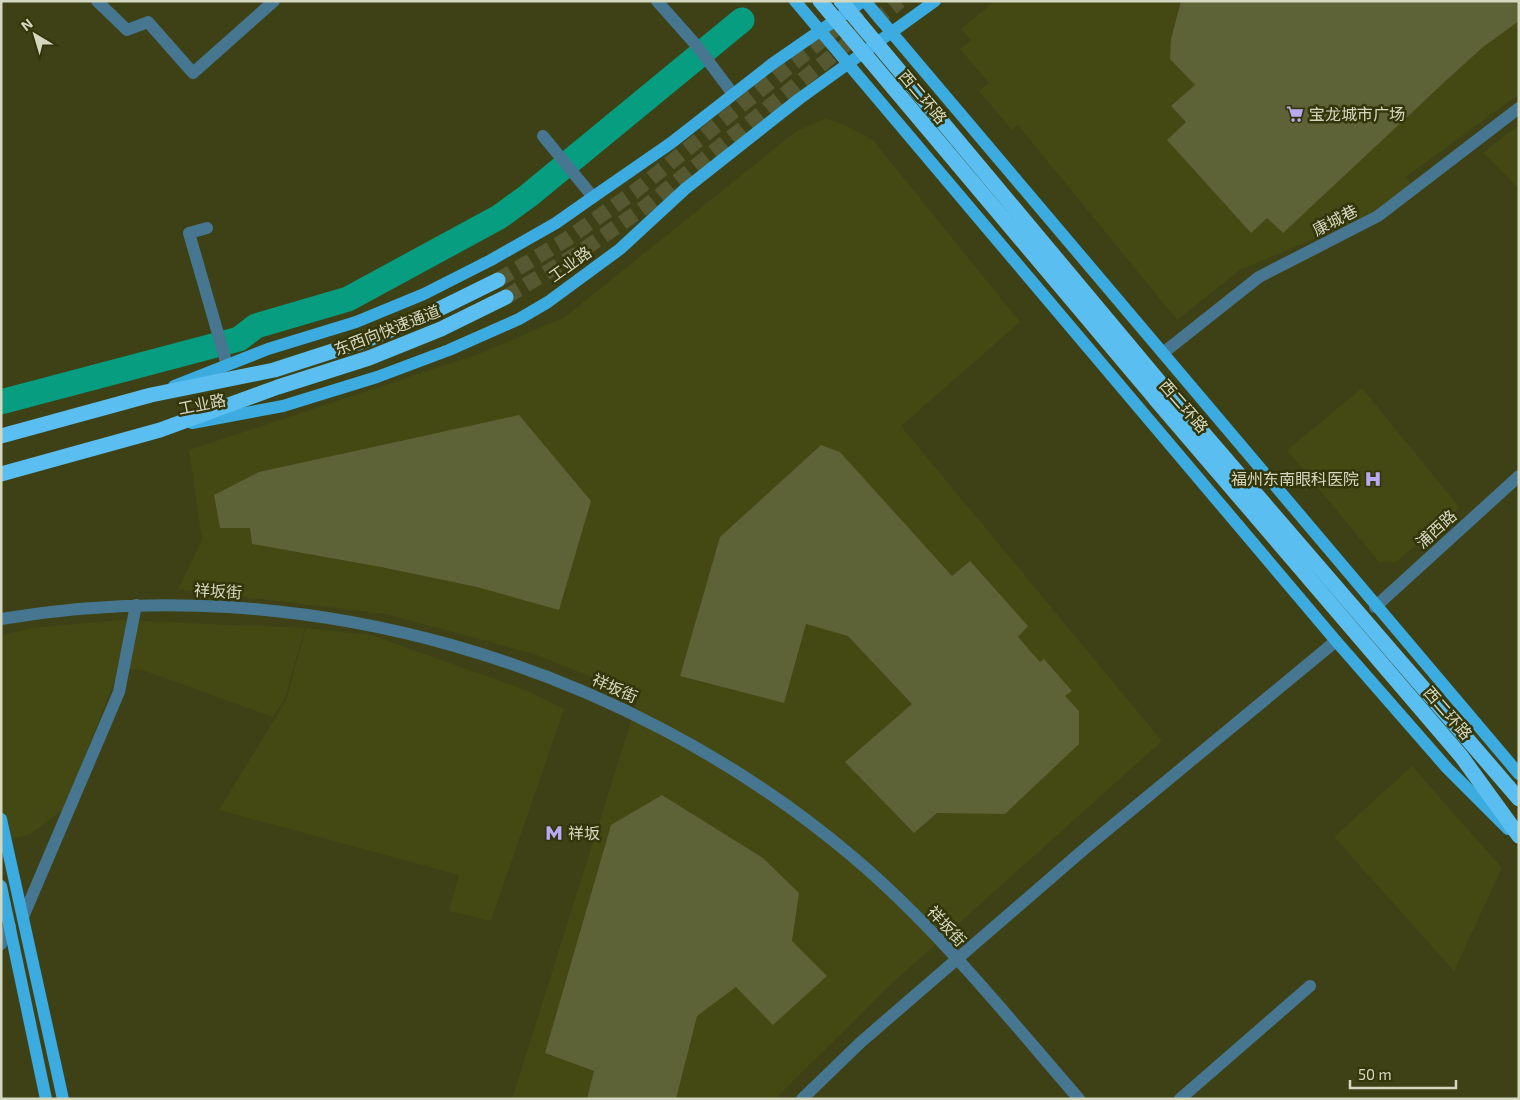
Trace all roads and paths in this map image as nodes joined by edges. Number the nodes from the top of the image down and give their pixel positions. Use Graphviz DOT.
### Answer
graph roads {
  1 [pos="97,1"];
  2 [pos="274,1"];
  3 [pos="657,1"];
  4 [pos="795,1"];
  5 [pos="820,1"];
  6 [pos="841,1"];
  7 [pos="864,1"];
  8 [pos="935,1"];
  9 [pos="820,31"];
  10 [pos="892,33"];
  11 [pos="848,64"];
  12 [pos="733,94"];
  13 [pos="1519,108"];
  14 [pos="543,136"];
  15 [pos="593,197"];
  16 [pos="207,228"];
  17 [pos="498,280"];
  18 [pos="506,297"];
  19 [pos="1163,353"];
  20 [pos="227,365"];
  21 [pos="274,370"];
  22 [pos="278,387"];
  23 [pos="151,395"];
  24 [pos="1162,397"];
  25 [pos="160,430"];
  26 [pos="1,436"];
  27 [pos="1,474"];
  28 [pos="1519,476"];
  29 [pos="136,605"];
  30 [pos="1375,606"];
  31 [pos="1,619"];
  32 [pos="1336,641"];
  33 [pos="1519,774"];
  34 [pos="1519,799"];
  35 [pos="1,819"];
  36 [pos="1519,836"];
  37 [pos="1519,840"];
  38 [pos="1,886"];
  39 [pos="23,917"];
  40 [pos="10,926"];
  41 [pos="1,944"];
  42 [pos="957,960"];
  43 [pos="1310,986"];
  44 [pos="810,1096"];
  45 [pos="46,1099"];
  46 [pos="63,1099"];
  47 [pos="1079,1099"];
  48 [pos="1180,1099"];
  1 -- 2 [label="street"];
  3 -- 12 [label="street"];
  4 -- 9 [label="main road"];
  5 -- 24 [label="highway, 西二环路, bridge"];
  6 -- 24 [label="highway, 西二环路, bridge"];
  7 -- 9 [label="main road, 工业路"];
  7 -- 10 [label="main road"];
  8 -- 10 [label="main road, 工业路"];
  9 -- 11 [label="main road"];
  9 -- 12 [label="main road, 工业路"];
  10 -- 11 [label="main road, 工业路"];
  10 -- 19 [label="main road"];
  11 -- 25 [label="main road, 工业路"];
  11 -- 32 [label="main road"];
  12 -- 15 [label="main road, 工业路"];
  13 -- 19 [label="street, 康城巷"];
  14 -- 15 [label="street"];
  15 -- 20 [label="main road, 工业路"];
  16 -- 20 [label="street"];
  17 -- 21 [label="highway, 东西向快速通道"];
  18 -- 22 [label="highway, 东西向快速通道"];
  19 -- 30 [label="main road"];
  20 -- 23 [label="main road, 工业路"];
  21 -- 23 [label="highway, 工业路"];
  22 -- 25 [label="highway, 工业路"];
  23 -- 26 [label="highway, 工业路"];
  24 -- 34 [label="highway, 西二环路"];
  24 -- 36 [label="highway, 西二环路"];
  25 -- 27 [label="highway, 工业路"];
  28 -- 30 [label="street, 浦西路"];
  29 -- 31 [label="street, 祥坂街"];
  29 -- 39 [label="street"];
  29 -- 42 [label="street, 祥坂街"];
  30 -- 33 [label="main road"];
  32 -- 37 [label="main road"];
  32 -- 42 [label="street"];
  35 -- 39 [label="main road"];
  38 -- 40 [label="main road"];
  39 -- 46 [label="main road"];
  40 -- 41 [label="street"];
  40 -- 45 [label="main road"];
  42 -- 44 [label="street"];
  42 -- 47 [label="street, 祥坂街"];
  43 -- 48 [label="street"];
}
